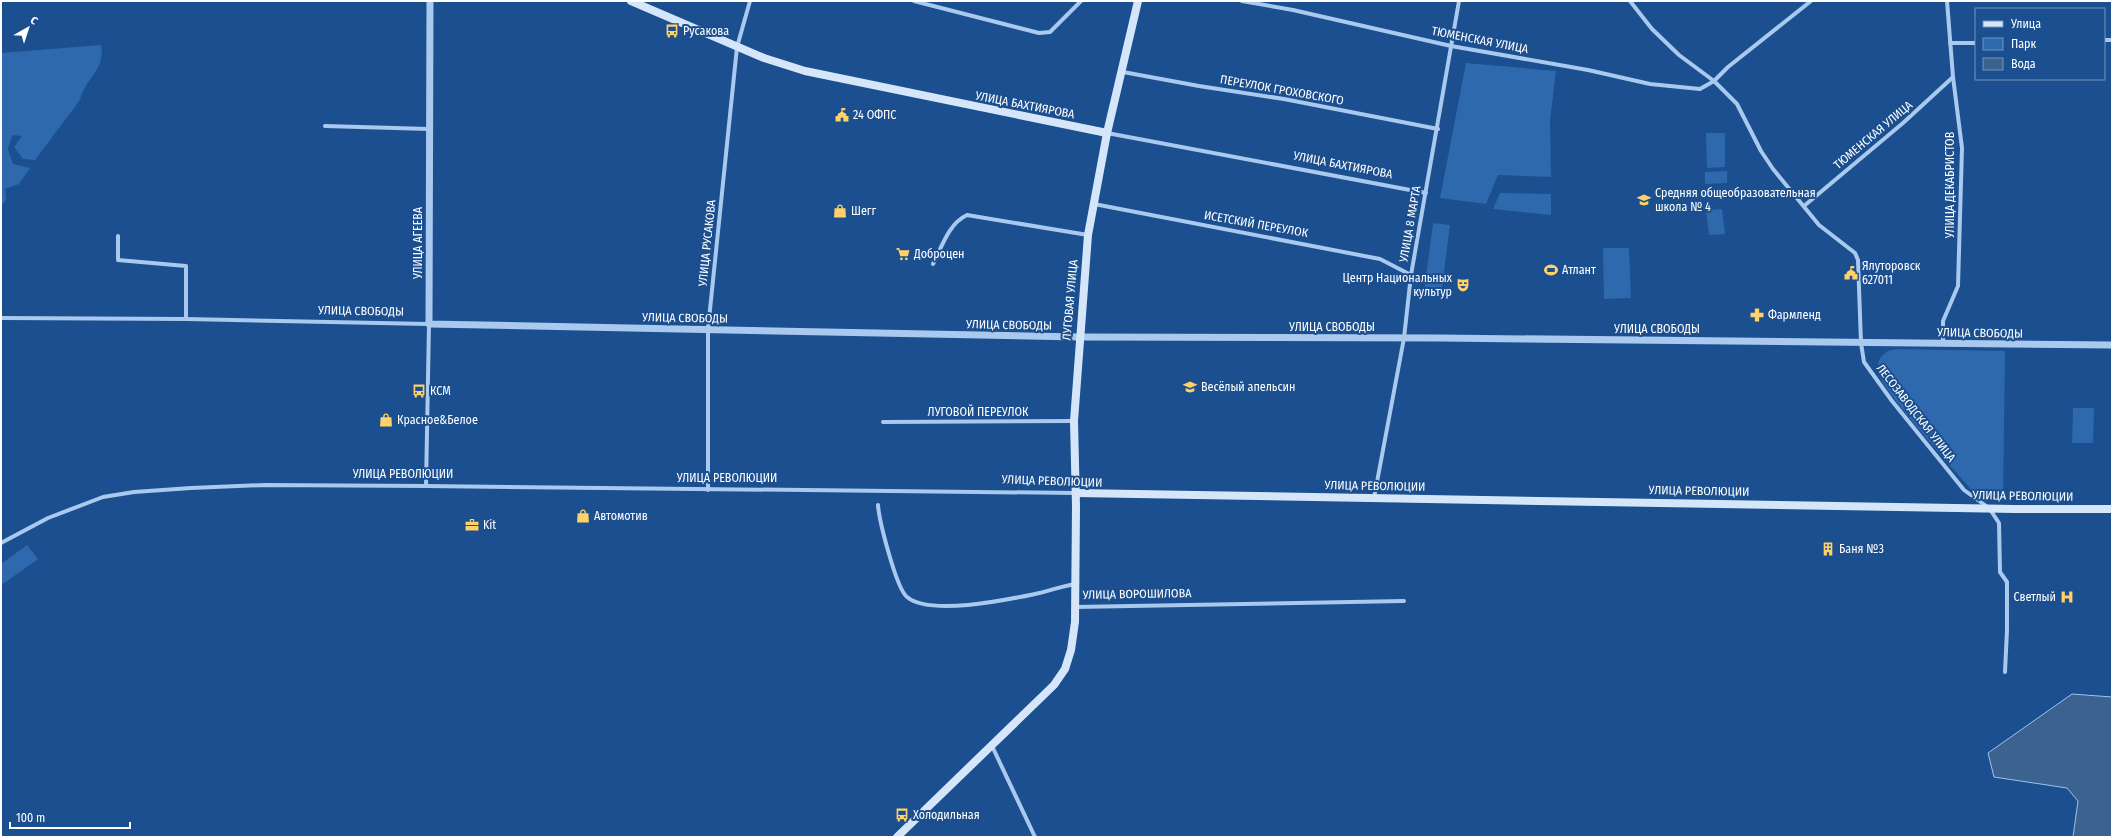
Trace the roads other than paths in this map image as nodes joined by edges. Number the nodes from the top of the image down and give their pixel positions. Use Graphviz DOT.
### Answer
graph roads {
  1 [pos="430,1"];
  2 [pos="631,1"];
  3 [pos="750,1"];
  4 [pos="914,1"];
  5 [pos="1081,1"];
  6 [pos="1138,1"];
  7 [pos="1242,1"];
  8 [pos="1459,1"];
  9 [pos="1630,1"];
  10 [pos="1810,1"];
  11 [pos="1947,1"];
  12 [pos="1975,43"];
  13 [pos="1950,44"];
  14 [pos="1451,46"];
  15 [pos="737,47"];
  16 [pos="1123,72"];
  17 [pos="1952,77"];
  18 [pos="1714,82"];
  19 [pos="325,126"];
  20 [pos="429,129"];
  21 [pos="1438,129"];
  22 [pos="1107,133"];
  23 [pos="1426,193"];
  24 [pos="1094,204"];
  25 [pos="1804,206"];
  26 [pos="1088,235"];
  27 [pos="118,236"];
  28 [pos="933,264"];
  29 [pos="1411,275"];
  30 [pos="1,318"];
  31 [pos="186,319"];
  32 [pos="429,324"];
  33 [pos="708,329"];
  34 [pos="1079,337"];
  35 [pos="1404,338"];
  36 [pos="1943,343"];
  37 [pos="1861,344"];
  38 [pos="2112,345"];
  39 [pos="1074,421"];
  40 [pos="883,422"];
  41 [pos="426,486"];
  42 [pos="708,490"];
  43 [pos="1076,493"];
  44 [pos="1374,498"];
  45 [pos="878,505"];
  46 [pos="1989,508"];
  47 [pos="2112,509"];
  48 [pos="1,543"];
  49 [pos="1076,584"];
  50 [pos="1404,601"];
  51 [pos="1075,607"];
  52 [pos="2005,672"];
  53 [pos="992,746"];
  54 [pos="897,837"];
  55 [pos="1035,837"];
  1 -- 20 [label="street, УЛИЦА АГЕЕВА"];
  2 -- 15 [label="main road, УЛИЦА БАХТИЯРОВА"];
  3 -- 15 [label="street, УЛИЦА РУСАКОВА"];
  4 -- 5 [label="street"];
  6 -- 16 [label="main road, ЛУГОВАЯ УЛИЦА"];
  7 -- 14 [label="street, ТЮМЕНСКАЯ УЛИЦА"];
  8 -- 14 [label="street, УЛИЦА 8 МАРТА"];
  9 -- 18 [label="street, ЛЕСОЗАВОДСКАЯ УЛИЦА"];
  10 -- 18 [label="street"];
  11 -- 13 [label="street, УЛИЦА ДЕКАБРИСТОВ"];
  12 -- 13 [label="street"];
  13 -- 17 [label="street, УЛИЦА ДЕКАБРИСТОВ"];
  14 -- 18 [label="street, ТЮМЕНСКАЯ УЛИЦА"];
  14 -- 21 [label="street, УЛИЦА 8 МАРТА"];
  15 -- 22 [label="main road, УЛИЦА БАХТИЯРОВА"];
  15 -- 33 [label="street, УЛИЦА РУСАКОВА"];
  16 -- 21 [label="street, ПЕРЕУЛОК ГРОХОВСКОГО"];
  16 -- 22 [label="main road, ЛУГОВАЯ УЛИЦА"];
  17 -- 25 [label="street, ТЮМЕНСКАЯ УЛИЦА"];
  17 -- 36 [label="street, УЛИЦА ДЕКАБРИСТОВ"];
  18 -- 25 [label="street, ЛЕСОЗАВОДСКАЯ УЛИЦА"];
  19 -- 20 [label="street"];
  20 -- 32 [label="street, УЛИЦА АГЕЕВА"];
  21 -- 23 [label="street, УЛИЦА 8 МАРТА"];
  22 -- 23 [label="street, УЛИЦА БАХТИЯРОВА"];
  22 -- 24 [label="main road, ЛУГОВАЯ УЛИЦА"];
  23 -- 29 [label="street, УЛИЦА 8 МАРТА"];
  24 -- 26 [label="main road, ЛУГОВАЯ УЛИЦА"];
  24 -- 29 [label="street, ИСЕТСКИЙ ПЕРЕУЛОК"];
  25 -- 37 [label="street, ЛЕСОЗАВОДСКАЯ УЛИЦА"];
  26 -- 28 [label="street"];
  26 -- 34 [label="main road, ЛУГОВАЯ УЛИЦА"];
  27 -- 31 [label="street"];
  29 -- 35 [label="street, УЛИЦА 8 МАРТА"];
  30 -- 31 [label="street, УЛИЦА СВОБОДЫ"];
  31 -- 32 [label="street, УЛИЦА СВОБОДЫ"];
  32 -- 33 [label="street, УЛИЦА СВОБОДЫ"];
  32 -- 41 [label="street, УЛИЦА АГЕЕВА"];
  33 -- 34 [label="street, УЛИЦА СВОБОДЫ"];
  33 -- 42 [label="street, УЛИЦА РУСАКОВА"];
  34 -- 35 [label="street, УЛИЦА СВОБОДЫ"];
  34 -- 39 [label="main road, ЛУГОВАЯ УЛИЦА"];
  35 -- 37 [label="street, УЛИЦА СВОБОДЫ"];
  35 -- 44 [label="street, УЛИЦА 8 МАРТА"];
  36 -- 37 [label="street, УЛИЦА СВОБОДЫ"];
  36 -- 38 [label="street, УЛИЦА СВОБОДЫ"];
  37 -- 46 [label="street, ЛЕСОЗАВОДСКАЯ УЛИЦА"];
  39 -- 40 [label="street, ЛУГОВОЙ ПЕРЕУЛОК"];
  39 -- 43 [label="main road, ЛУГОВАЯ УЛИЦА"];
  41 -- 42 [label="street, УЛИЦА РЕВОЛЮЦИИ"];
  41 -- 48 [label="street, УЛИЦА РЕВОЛЮЦИИ"];
  42 -- 43 [label="street, УЛИЦА РЕВОЛЮЦИИ"];
  43 -- 44 [label="main road, УЛИЦА РЕВОЛЮЦИИ"];
  43 -- 49 [label="main road, ЛУГОВАЯ УЛИЦА"];
  44 -- 46 [label="main road, УЛИЦА РЕВОЛЮЦИИ"];
  45 -- 49 [label="street"];
  46 -- 47 [label="main road, УЛИЦА РЕВОЛЮЦИИ"];
  46 -- 52 [label="street, ЛЕСОЗАВОДСКАЯ УЛИЦА"];
  49 -- 51 [label="main road, ЛУГОВАЯ УЛИЦА"];
  50 -- 51 [label="street, УЛИЦА ВОРОШИЛОВА"];
  51 -- 53 [label="main road, УЛИЦА ВОРОШИЛОВА"];
  53 -- 54 [label="main road, УЛИЦА ВОРОШИЛОВА"];
  53 -- 55 [label="street"];
}
